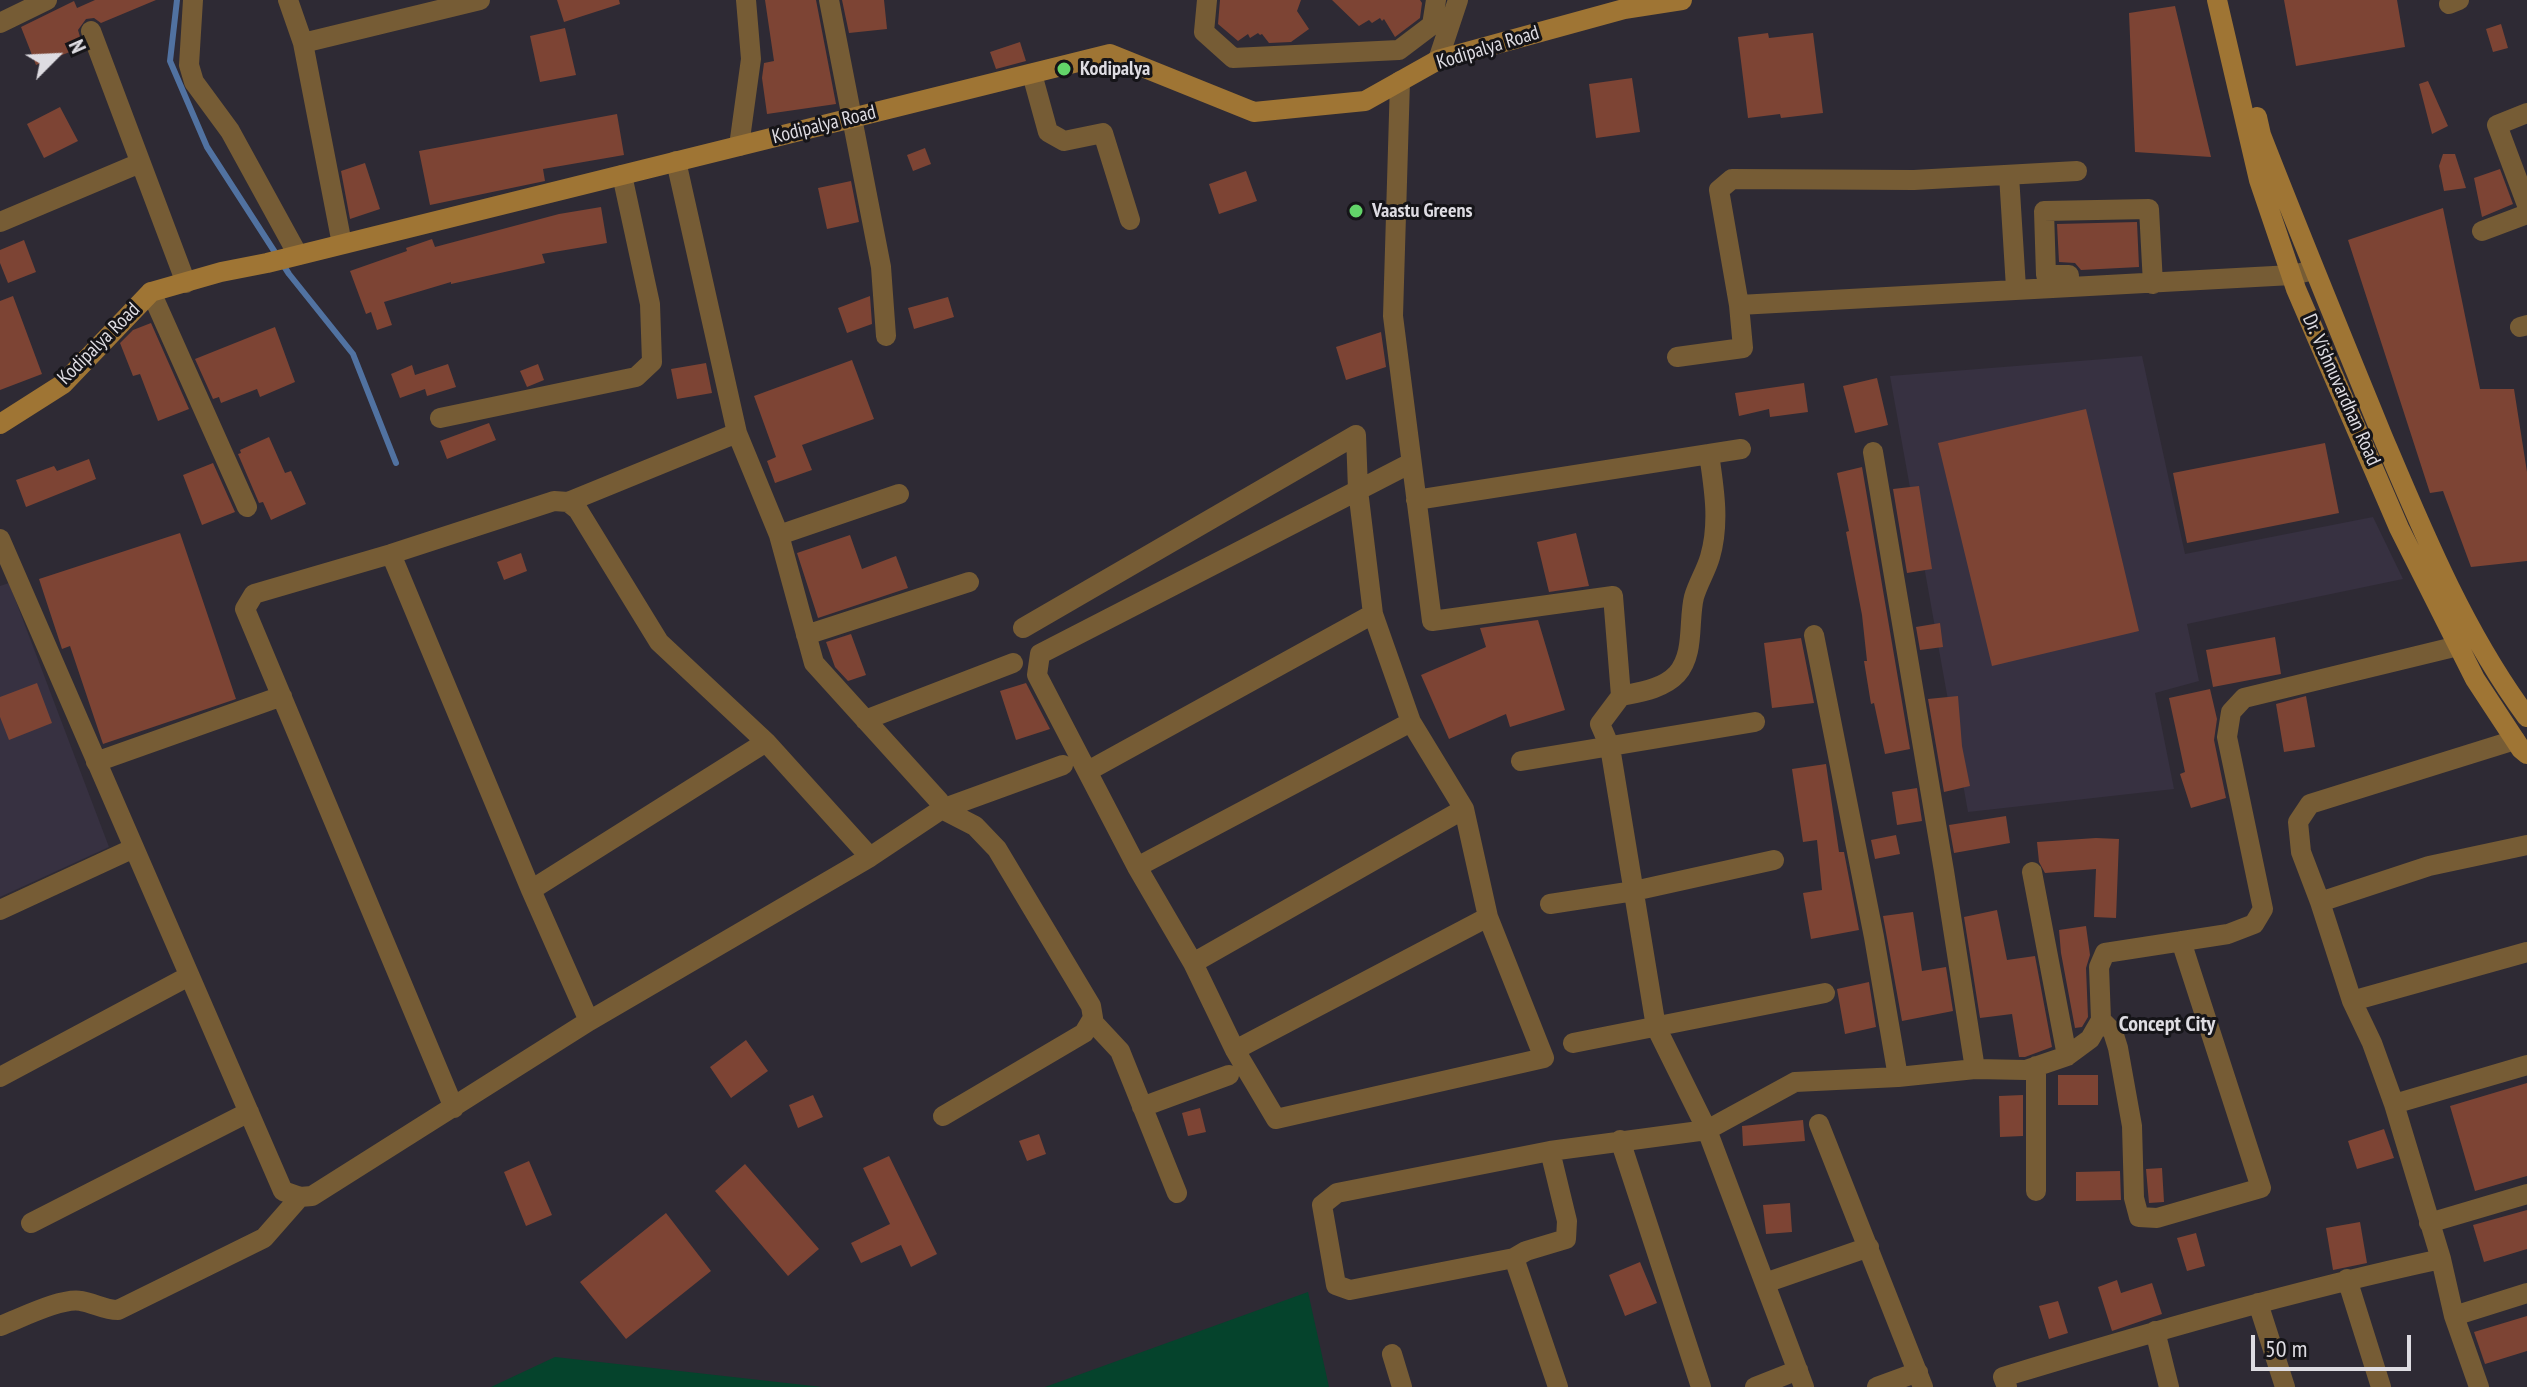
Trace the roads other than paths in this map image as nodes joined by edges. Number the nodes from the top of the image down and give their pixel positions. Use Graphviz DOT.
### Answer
graph roads {
  1 [pos="47,0"];
  2 [pos="193,0"];
  3 [pos="288,0"];
  4 [pos="480,0"];
  5 [pos="746,0"];
  6 [pos="829,0"];
  7 [pos="1207,0"];
  8 [pos="1436,0"];
  9 [pos="1458,0"];
  10 [pos="1682,0"];
  11 [pos="2217,0"];
  12 [pos="2230,0"];
  13 [pos="22,5"];
  14 [pos="0,23"];
  15 [pos="91,31"];
  16 [pos="303,43"];
  17 [pos="1438,60"];
  18 [pos="1032,74"];
  19 [pos="1400,81"];
  20 [pos="2527,113"];
  21 [pos="850,118"];
  22 [pos="739,146"];
  23 [pos="676,161"];
  24 [pos="140,163"];
  25 [pos="2077,171"];
  26 [pos="622,175"];
  27 [pos="2009,175"];
  28 [pos="2527,205"];
  29 [pos="2527,214"];
  30 [pos="1130,220"];
  31 [pos="0,222"];
  32 [pos="2482,231"];
  33 [pos="342,244"];
  34 [pos="296,256"];
  35 [pos="2314,270"];
  36 [pos="2292,275"];
  37 [pos="2152,278"];
  38 [pos="186,283"];
  39 [pos="2016,288"];
  40 [pos="151,292"];
  41 [pos="1739,305"];
  42 [pos="886,336"];
  43 [pos="1677,357"];
  44 [pos="440,418"];
  45 [pos="0,424"];
  46 [pos="737,433"];
  47 [pos="1741,449"];
  48 [pos="1873,452"];
  49 [pos="1709,454"];
  50 [pos="1411,463"];
  51 [pos="1358,490"];
  52 [pos="899,494"];
  53 [pos="1416,500"];
  54 [pos="568,502"];
  55 [pos="247,507"];
  56 [pos="779,535"];
  57 [pos="0,539"];
  58 [pos="391,554"];
  59 [pos="969,582"];
  60 [pos="1373,614"];
  61 [pos="1023,628"];
  62 [pos="806,635"];
  63 [pos="1814,635"];
  64 [pos="2458,646"];
  65 [pos="1013,663"];
  66 [pos="282,696"];
  67 [pos="1621,696"];
  68 [pos="2527,717"];
  69 [pos="865,720"];
  70 [pos="1411,722"];
  71 [pos="1755,722"];
  72 [pos="766,742"];
  73 [pos="1610,747"];
  74 [pos="2521,747"];
  75 [pos="1521,761"];
  76 [pos="96,762"];
  77 [pos="1063,765"];
  78 [pos="1088,771"];
  79 [pos="942,809"];
  80 [pos="1464,809"];
  81 [pos="2527,845"];
  82 [pos="134,848"];
  83 [pos="870,857"];
  84 [pos="1774,860"];
  85 [pos="1137,867"];
  86 [pos="2032,872"];
  87 [pos="531,890"];
  88 [pos="1634,891"];
  89 [pos="2320,902"];
  90 [pos="1550,904"];
  91 [pos="0,910"];
  92 [pos="1488,917"];
  93 [pos="2181,941"];
  94 [pos="2527,952"];
  95 [pos="1193,963"];
  96 [pos="189,976"];
  97 [pos="1825,993"];
  98 [pos="2352,1001"];
  99 [pos="2101,1020"];
  100 [pos="589,1021"];
  101 [pos="1092,1021"];
  102 [pos="1656,1027"];
  103 [pos="1573,1043"];
  104 [pos="1235,1050"];
  105 [pos="2067,1056"];
  106 [pos="2527,1065"];
  107 [pos="2036,1066"];
  108 [pos="1975,1069"];
  109 [pos="1229,1075"];
  110 [pos="0,1077"];
  111 [pos="1898,1077"];
  112 [pos="2394,1104"];
  113 [pos="1142,1107"];
  114 [pos="454,1108"];
  115 [pos="249,1112"];
  116 [pos="943,1116"];
  117 [pos="1819,1124"];
  118 [pos="1707,1130"];
  119 [pos="1620,1140"];
  120 [pos="1550,1151"];
  121 [pos="2036,1191"];
  122 [pos="1177,1193"];
  123 [pos="2527,1194"];
  124 [pos="300,1197"];
  125 [pos="31,1223"];
  126 [pos="2429,1223"];
  127 [pos="1869,1247"];
  128 [pos="1514,1258"];
  129 [pos="2441,1259"];
  130 [pos="2347,1279"];
  131 [pos="1765,1283"];
  132 [pos="2527,1293"];
  133 [pos="2258,1303"];
  134 [pos="2454,1316"];
  135 [pos="0,1326"];
  136 [pos="2155,1331"];
  137 [pos="1392,1354"];
  138 [pos="1801,1379"];
  139 [pos="1920,1380"];
  140 [pos="1402,1387"];
  141 [pos="1558,1387"];
  142 [pos="1701,1387"];
  143 [pos="1755,1387"];
  144 [pos="1877,1387"];
  145 [pos="2007,1387"];
  146 [pos="2169,1387"];
  147 [pos="2285,1387"];
  148 [pos="2381,1387"];
  149 [pos="2479,1387"];
  1 -- 13 [label="street"];
  2 -- 34 [label="street"];
  3 -- 16 [label="street"];
  4 -- 16 [label="street"];
  5 -- 22 [label="street"];
  6 -- 21 [label="street"];
  7 -- 8 [label="street"];
  9 -- 17 [label="street"];
  10 -- 17 [label="main road, Kodipalya Road"];
  11 -- 36 [label="main road, Dr. Vishnuvardhan Road"];
  12 -- 35 [label="main road, Dr. Vishnuvardhan Road"];
  13 -- 14 [label="street"];
  15 -- 24 [label="street"];
  16 -- 33 [label="street"];
  17 -- 19 [label="main road, Kodipalya Road"];
  18 -- 19 [label="main road, Kodipalya Road"];
  18 -- 21 [label="main road, Kodipalya Road"];
  18 -- 30 [label="street"];
  19 -- 50 [label="street"];
  20 -- 28 [label="street"];
  21 -- 22 [label="main road, Kodipalya Road"];
  21 -- 42 [label="street"];
  22 -- 23 [label="main road, Kodipalya Road"];
  23 -- 26 [label="main road, Kodipalya Road"];
  23 -- 46 [label="street"];
  24 -- 31 [label="street"];
  24 -- 38 [label="street"];
  25 -- 27 [label="street"];
  26 -- 33 [label="main road, Kodipalya Road"];
  26 -- 44 [label="street"];
  27 -- 39 [label="street"];
  27 -- 41 [label="street"];
  29 -- 32 [label="street"];
  33 -- 34 [label="main road, Kodipalya Road"];
  34 -- 38 [label="main road, Kodipalya Road"];
  35 -- 36 [label="street"];
  35 -- 68 [label="main road, Dr. Vishnuvardhan Road"];
  36 -- 37 [label="street"];
  36 -- 64 [label="main road, Dr. Vishnuvardhan Road"];
  37 -- 37 [label="street"];
  37 -- 39 [label="street"];
  38 -- 40 [label="main road, Kodipalya Road"];
  39 -- 41 [label="street"];
  40 -- 45 [label="main road, Kodipalya Road"];
  40 -- 55 [label="street"];
  41 -- 43 [label="street"];
  46 -- 54 [label="street"];
  46 -- 56 [label="street"];
  47 -- 49 [label="street"];
  48 -- 108 [label="street"];
  49 -- 53 [label="street"];
  49 -- 67 [label="street"];
  50 -- 51 [label="street"];
  50 -- 53 [label="street"];
  51 -- 60 [label="street"];
  51 -- 61 [label="street"];
  51 -- 78 [label="street"];
  52 -- 56 [label="street"];
  53 -- 67 [label="street"];
  54 -- 58 [label="street"];
  54 -- 72 [label="street"];
  56 -- 62 [label="street"];
  57 -- 76 [label="street"];
  58 -- 66 [label="street"];
  58 -- 87 [label="street"];
  59 -- 62 [label="street"];
  60 -- 70 [label="street"];
  60 -- 78 [label="street"];
  62 -- 69 [label="street"];
  63 -- 111 [label="street"];
  64 -- 74 [label="main road, Dr. Vishnuvardhan Road"];
  64 -- 93 [label="street"];
  65 -- 69 [label="street"];
  66 -- 76 [label="street"];
  66 -- 114 [label="street"];
  67 -- 73 [label="street"];
  69 -- 79 [label="street"];
  70 -- 80 [label="street"];
  70 -- 85 [label="street"];
  71 -- 73 [label="street"];
  72 -- 83 [label="street"];
  72 -- 87 [label="street"];
  73 -- 75 [label="street"];
  73 -- 88 [label="street"];
  74 -- 89 [label="street"];
  76 -- 82 [label="street"];
  77 -- 79 [label="street"];
  78 -- 85 [label="street"];
  79 -- 83 [label="street"];
  79 -- 101 [label="street"];
  80 -- 92 [label="street"];
  80 -- 95 [label="street"];
  81 -- 89 [label="street"];
  82 -- 91 [label="street"];
  82 -- 96 [label="street"];
  83 -- 100 [label="street"];
  84 -- 88 [label="street"];
  85 -- 95 [label="street"];
  86 -- 105 [label="street"];
  87 -- 100 [label="street"];
  88 -- 90 [label="street"];
  88 -- 102 [label="street"];
  89 -- 98 [label="street"];
  92 -- 104 [label="street"];
  92 -- 104 [label="street"];
  93 -- 99 [label="street"];
  93 -- 99 [label="street"];
  94 -- 98 [label="street"];
  95 -- 104 [label="street"];
  96 -- 110 [label="street"];
  96 -- 115 [label="street"];
  97 -- 102 [label="street"];
  98 -- 112 [label="street"];
  99 -- 105 [label="street"];
  100 -- 114 [label="street"];
  101 -- 113 [label="street"];
  101 -- 116 [label="street"];
  102 -- 103 [label="street"];
  102 -- 118 [label="street"];
  105 -- 107 [label="street"];
  106 -- 112 [label="street"];
  107 -- 108 [label="street"];
  107 -- 121 [label="street"];
  108 -- 111 [label="street"];
  109 -- 113 [label="street"];
  111 -- 118 [label="street"];
  112 -- 126 [label="street"];
  113 -- 122 [label="street"];
  114 -- 124 [label="street"];
  115 -- 124 [label="street"];
  115 -- 125 [label="street"];
  117 -- 127 [label="street"];
  118 -- 119 [label="street"];
  118 -- 131 [label="street"];
  119 -- 120 [label="street"];
  119 -- 142 [label="street"];
  120 -- 128 [label="street"];
  120 -- 128 [label="street"];
  123 -- 126 [label="street"];
  124 -- 135 [label="street"];
  126 -- 129 [label="street"];
  127 -- 131 [label="street"];
  127 -- 139 [label="street"];
  128 -- 141 [label="street"];
  129 -- 130 [label="street"];
  129 -- 134 [label="street"];
  130 -- 133 [label="street"];
  130 -- 148 [label="street"];
  131 -- 138 [label="street"];
  132 -- 134 [label="street"];
  133 -- 136 [label="street"];
  133 -- 147 [label="street"];
  134 -- 149 [label="street"];
  136 -- 145 [label="street"];
  136 -- 146 [label="street"];
  137 -- 140 [label="street"];
  138 -- 143 [label="street"];
  139 -- 144 [label="street"];
}
